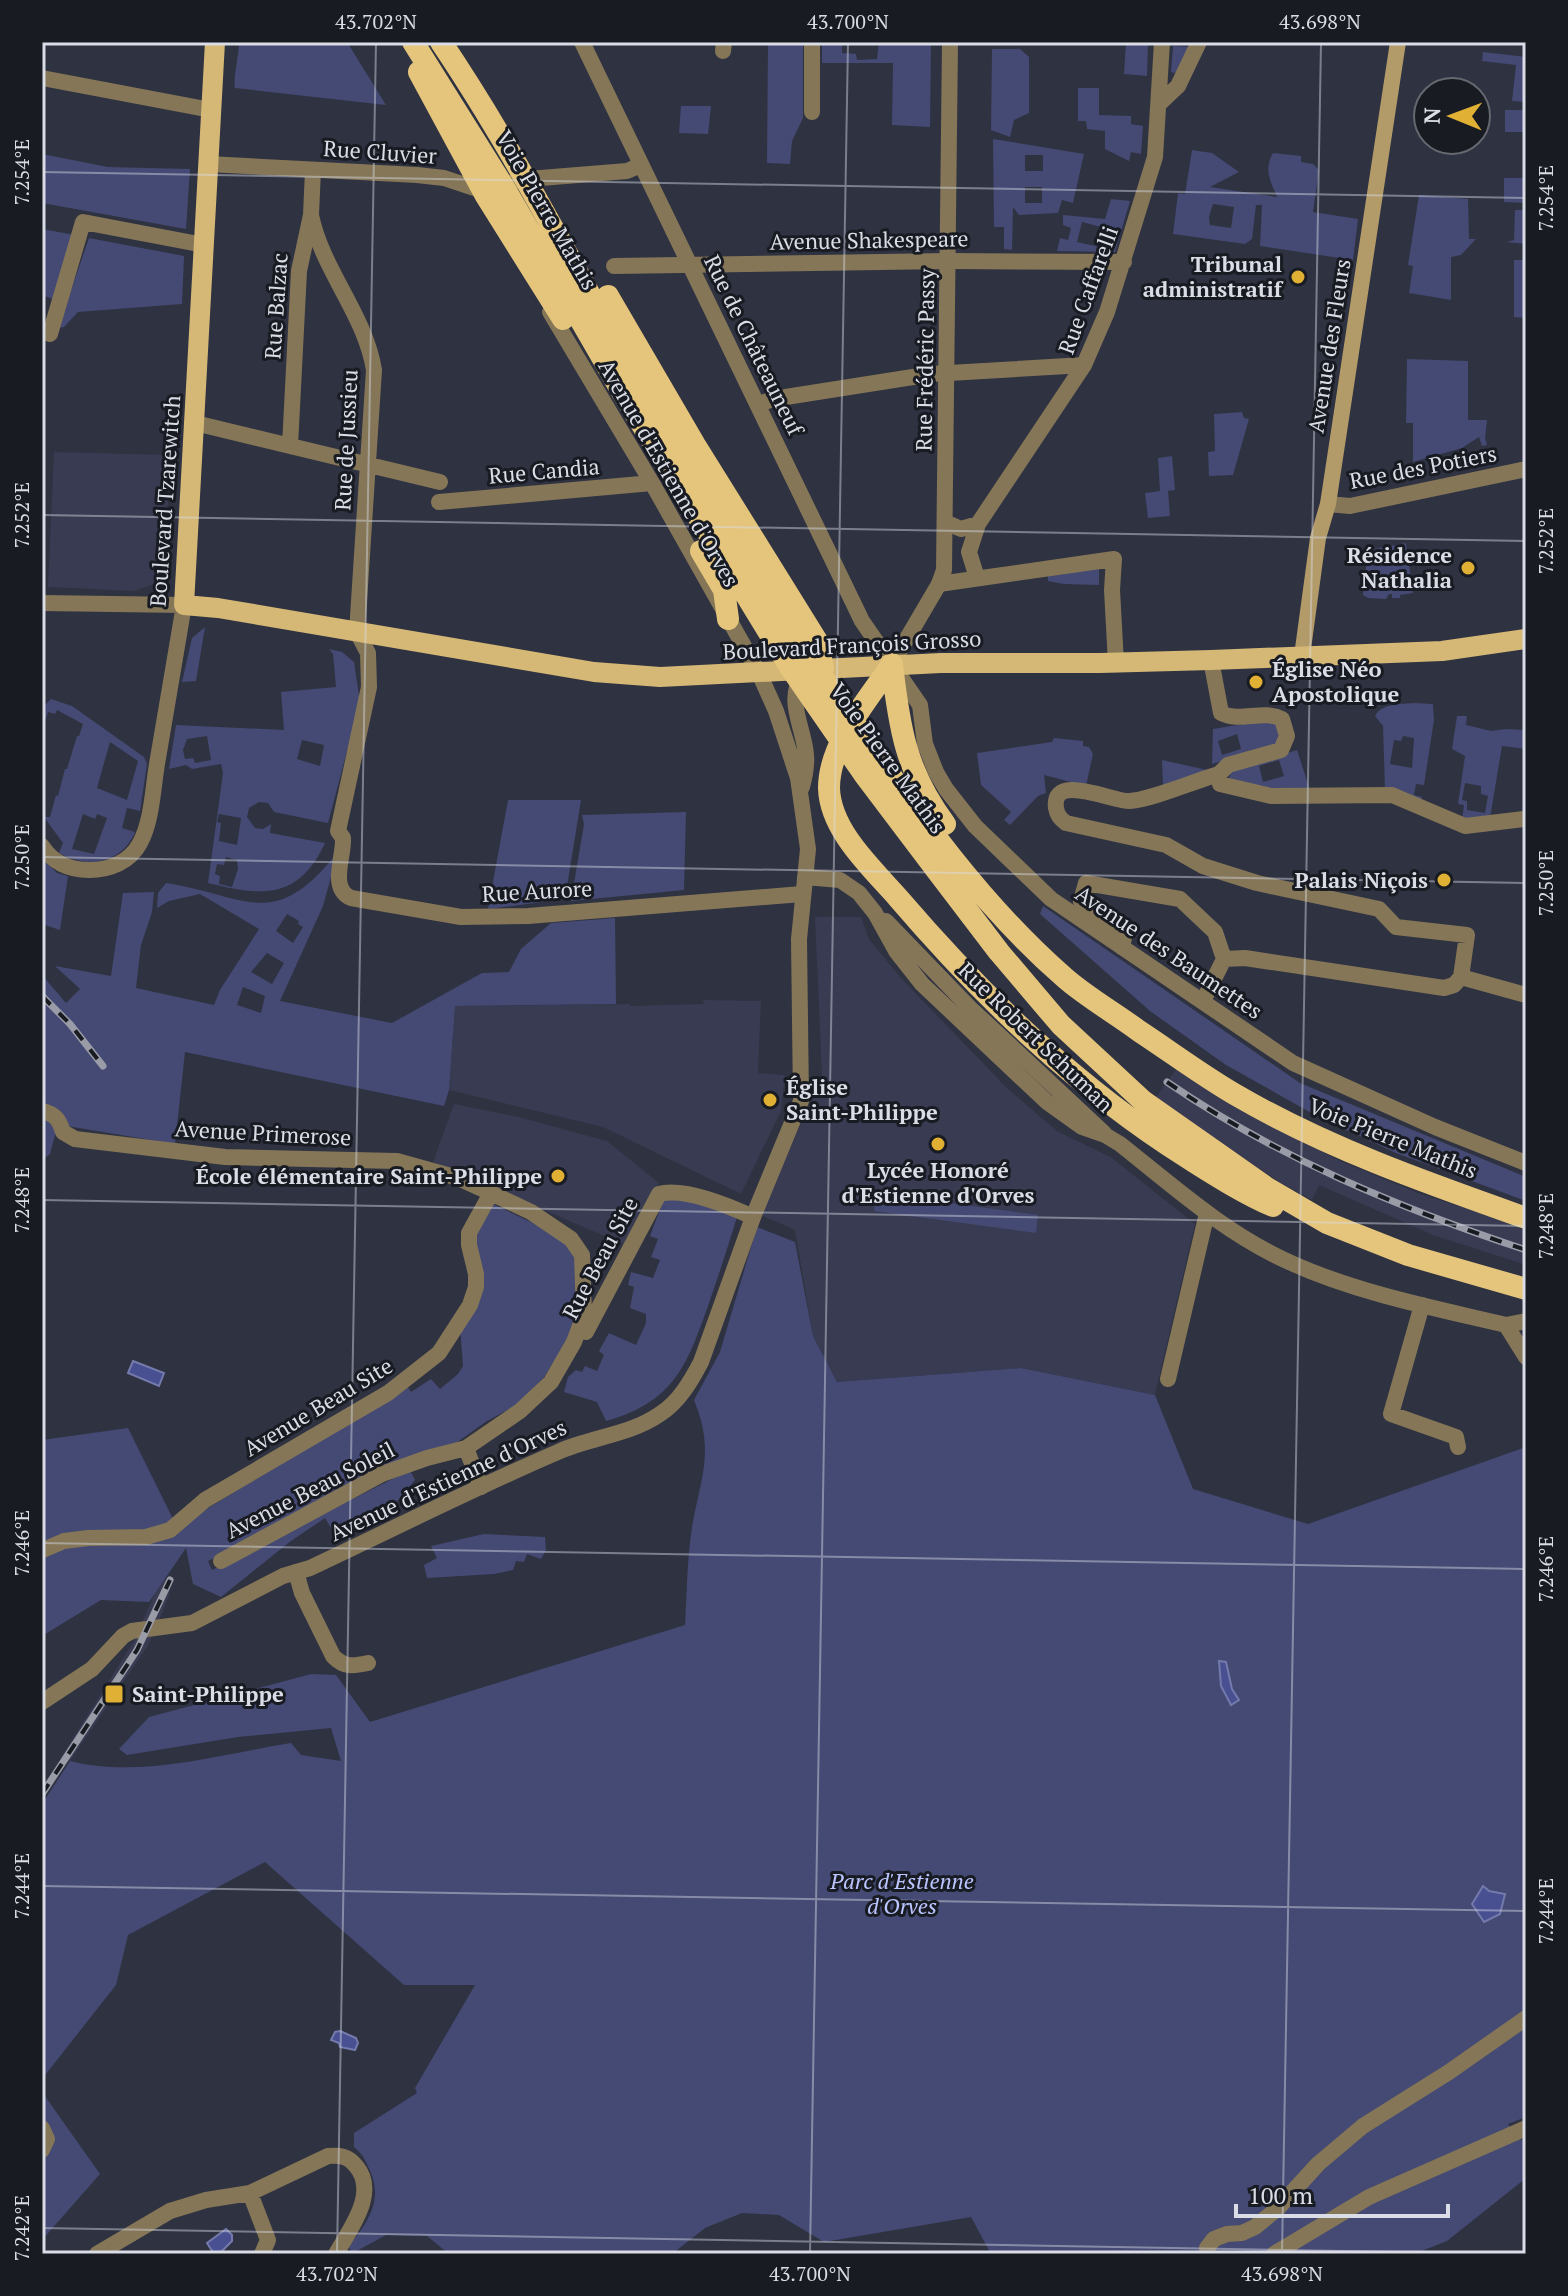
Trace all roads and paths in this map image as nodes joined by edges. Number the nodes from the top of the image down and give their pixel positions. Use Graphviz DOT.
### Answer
graph roads {
  1 [pos="215,42"];
  2 [pos="405,42"];
  3 [pos="413,42"];
  4 [pos="441,42"];
  5 [pos="582,42"];
  6 [pos="812,42"];
  7 [pos="950,42"];
  8 [pos="1162,42"];
  9 [pos="1199,42"];
  10 [pos="1398,42"];
  11 [pos="42,78"];
  12 [pos="1159,104"];
  13 [pos="211,110"];
  14 [pos="812,112"];
  15 [pos="208,164"];
  16 [pos="641,165"];
  17 [pos="313,170"];
  18 [pos="528,181"];
  19 [pos="474,188"];
  20 [pos="311,215"];
  21 [pos="204,245"];
  22 [pos="948,261"];
  23 [pos="1124,262"];
  24 [pos="689,264"];
  25 [pos="614,266"];
  26 [pos="46,332"];
  27 [pos="1084,365"];
  28 [pos="946,372"];
  29 [pos="759,404"];
  30 [pos="195,423"];
  31 [pos="290,446"];
  32 [pos="367,465"];
  33 [pos="1526,469"];
  34 [pos="440,482"];
  35 [pos="652,483"];
  36 [pos="439,502"];
  37 [pos="1328,504"];
  38 [pos="945,522"];
  39 [pos="978,524"];
  40 [pos="977,578"];
  41 [pos="939,584"];
  42 [pos="42,603"];
  43 [pos="184,605"];
  44 [pos="728,619"];
  45 [pos="357,632"];
  46 [pos="1526,639"];
  47 [pos="1302,656"];
  48 [pos="1211,660"];
  49 [pos="1116,663"];
  50 [pos="892,664"];
  51 [pos="814,668"];
  52 [pos="759,673"];
  53 [pos="845,736"];
  54 [pos="1219,774"];
  55 [pos="801,792"];
  56 [pos="1524,819"];
  57 [pos="42,846"];
  58 [pos="804,885"];
  59 [pos="1122,947"];
  60 [pos="1224,959"];
  61 [pos="1461,977"];
  62 [pos="1526,995"];
  63 [pos="1203,1001"];
  64 [pos="1154,1040"];
  65 [pos="42,1111"];
  66 [pos="1526,1163"];
  67 [pos="491,1193"];
  68 [pos="1207,1213"];
  69 [pos="753,1217"];
  70 [pos="1526,1218"];
  71 [pos="1327,1223"];
  72 [pos="1526,1289"];
  73 [pos="1422,1305"];
  74 [pos="1526,1321"];
  75 [pos="1506,1325"];
  76 [pos="1526,1357"];
  77 [pos="1168,1379"];
  78 [pos="551,1382"];
  79 [pos="1458,1447"];
  80 [pos="466,1448"];
  81 [pos="481,1487"];
  82 [pos="43,1550"];
  83 [pos="221,1561"];
  84 [pos="296,1572"];
  85 [pos="368,1663"];
  86 [pos="42,1702"];
  87 [pos="1526,2018"];
  88 [pos="42,2128"];
  89 [pos="1526,2128"];
  90 [pos="42,2150"];
  91 [pos="250,2193"];
  92 [pos="97,2254"];
  93 [pos="262,2254"];
  94 [pos="336,2254"];
  95 [pos="1208,2254"];
  96 [pos="1274,2254"];
  1 -- 13 [label="main road, Boulevard Tzarewitch"];
  2 -- 44 [label="highway"];
  3 -- 71 [label="highway, Voie Pierre Mathis"];
  4 -- 18 [label="highway, Voie Pierre Mathis"];
  5 -- 16 [label="street, Rue de Châteauneuf"];
  6 -- 14 [label="street"];
  7 -- 22 [label="street, Rue Frédéric Passy"];
  8 -- 12 [label="street, Rue Caffarelli"];
  9 -- 12 [label="street"];
  10 -- 37 [label="main road, Avenue des Fleurs"];
  11 -- 13 [label="street"];
  12 -- 23 [label="street, Rue Caffarelli"];
  13 -- 15 [label="main road, Boulevard Tzarewitch"];
  15 -- 17 [label="street, Rue Cluvier"];
  15 -- 21 [label="main road, Boulevard Tzarewitch"];
  16 -- 19 [label="street, Rue Cluvier"];
  16 -- 24 [label="street, Rue de Châteauneuf"];
  17 -- 19 [label="street, Rue Cluvier"];
  17 -- 20 [label="street, Rue Balzac"];
  18 -- 51 [label="highway"];
  18 -- 64 [label="highway, Voie Pierre Mathis"];
  19 -- 35 [label="street, Avenue d'Estienne d'Orves"];
  20 -- 31 [label="street, Rue Balzac"];
  20 -- 32 [label="street, Rue de Jussieu"];
  21 -- 26 [label="street"];
  21 -- 30 [label="main road, Boulevard Tzarewitch"];
  22 -- 23 [label="street, Avenue Shakespeare"];
  22 -- 24 [label="street, Avenue Shakespeare"];
  22 -- 28 [label="street, Rue Frédéric Passy"];
  23 -- 27 [label="street, Rue Caffarelli"];
  24 -- 25 [label="street, Avenue Shakespeare"];
  24 -- 29 [label="street, Rue de Châteauneuf"];
  27 -- 28 [label="street"];
  27 -- 39 [label="street, Rue Caffarelli"];
  28 -- 29 [label="street"];
  28 -- 38 [label="street, Rue Frédéric Passy"];
  29 -- 50 [label="street, Rue de Châteauneuf"];
  30 -- 31 [label="street"];
  30 -- 43 [label="main road, Boulevard Tzarewitch"];
  31 -- 32 [label="street"];
  32 -- 34 [label="street"];
  32 -- 45 [label="street, Rue de Jussieu"];
  33 -- 37 [label="street, Rue des Potiers"];
  35 -- 36 [label="street, Rue Candia"];
  35 -- 44 [label="street, Avenue d'Estienne d'Orves"];
  37 -- 47 [label="main road, Avenue des Fleurs"];
  38 -- 39 [label="street"];
  38 -- 41 [label="street, Rue Frédéric Passy"];
  39 -- 40 [label="street, Rue Caffarelli"];
  40 -- 41 [label="street"];
  40 -- 49 [label="street"];
  41 -- 50 [label="street, Rue Frédéric Passy"];
  42 -- 43 [label="street"];
  43 -- 45 [label="main road, Boulevard François Grosso"];
  43 -- 57 [label="street, Boulevard Tzarewitch"];
  44 -- 52 [label="street, Avenue d'Estienne d'Orves"];
  45 -- 52 [label="main road, Boulevard François Grosso"];
  45 -- 58 [label="street, Rue Aurore"];
  46 -- 47 [label="main road, Boulevard François Grosso"];
  47 -- 48 [label="main road, Boulevard François Grosso"];
  48 -- 49 [label="main road, Boulevard François Grosso"];
  48 -- 54 [label="street"];
  49 -- 50 [label="main road, Boulevard François Grosso"];
  50 -- 51 [label="main road, Boulevard François Grosso"];
  50 -- 53 [label="highway"];
  50 -- 59 [label="street, Avenue des Baumettes"];
  50 -- 64 [label="highway"];
  51 -- 52 [label="main road, Boulevard François Grosso"];
  51 -- 53 [label="highway"];
  51 -- 55 [label="street, Avenue d'Estienne d'Orves"];
  52 -- 55 [label="street, Avenue d'Estienne d'Orves"];
  53 -- 71 [label="highway"];
  54 -- 56 [label="street"];
  54 -- 61 [label="street"];
  55 -- 58 [label="street, Avenue d'Estienne d'Orves"];
  58 -- 68 [label="street, Rue Robert Schuman"];
  58 -- 69 [label="street, Avenue d'Estienne d'Orves"];
  59 -- 60 [label="street"];
  59 -- 63 [label="street, Avenue des Baumettes"];
  60 -- 61 [label="street"];
  60 -- 63 [label="street"];
  61 -- 62 [label="street"];
  63 -- 66 [label="street, Avenue des Baumettes"];
  64 -- 70 [label="highway, Voie Pierre Mathis"];
  65 -- 67 [label="street, Avenue Primerose"];
  67 -- 78 [label="street"];
  67 -- 82 [label="street, Avenue Beau Site"];
  68 -- 73 [label="street, Rue Robert Schuman"];
  68 -- 77 [label="street"];
  69 -- 78 [label="street, Rue Beau Site"];
  69 -- 81 [label="street, Avenue d'Estienne d'Orves"];
  71 -- 72 [label="highway, Voie Pierre Mathis"];
  73 -- 75 [label="street, Rue Robert Schuman"];
  73 -- 79 [label="street"];
  74 -- 75 [label="street"];
  75 -- 76 [label="street"];
  78 -- 80 [label="street"];
  80 -- 81 [label="street"];
  80 -- 83 [label="street, Avenue Beau Soleil"];
  81 -- 84 [label="street, Avenue d'Estienne d'Orves"];
  84 -- 85 [label="street"];
  84 -- 86 [label="street, Avenue d'Estienne d'Orves"];
  87 -- 95 [label="street"];
  88 -- 90 [label="street"];
  89 -- 96 [label="street"];
  91 -- 92 [label="street"];
  91 -- 93 [label="street"];
  91 -- 94 [label="street"];
}
